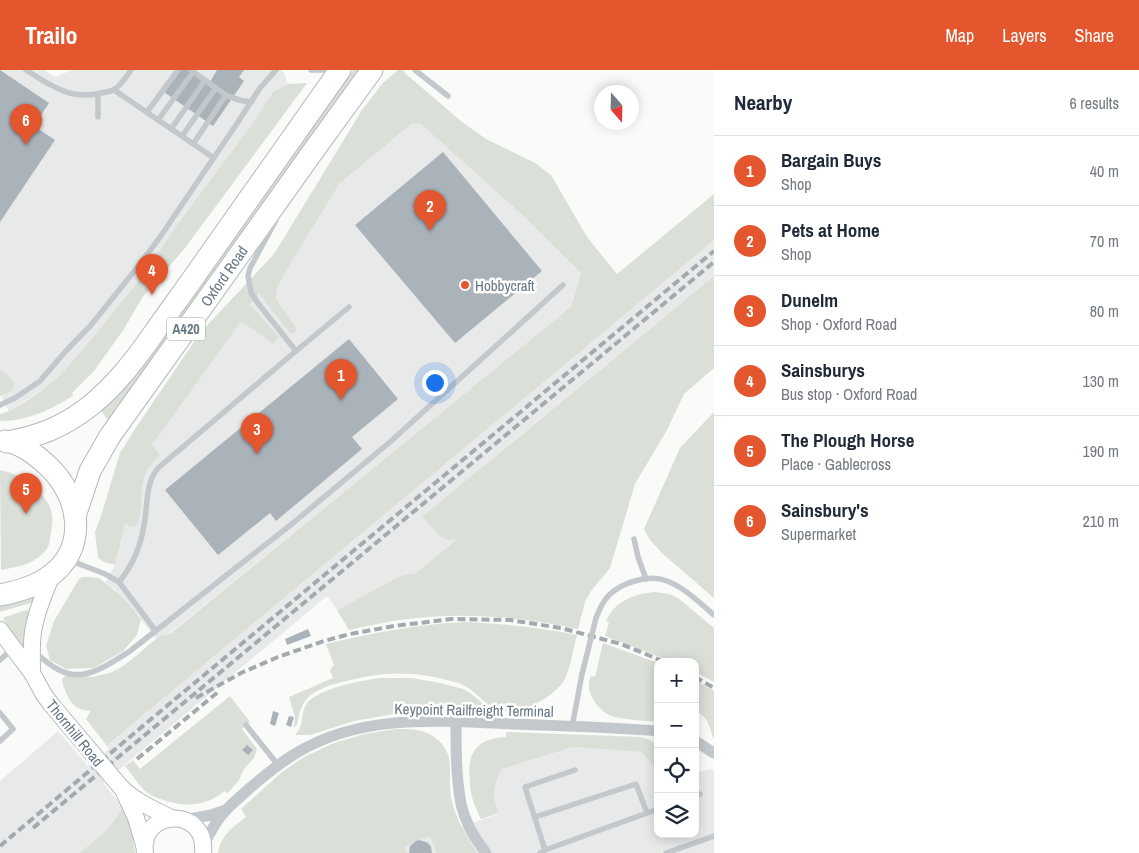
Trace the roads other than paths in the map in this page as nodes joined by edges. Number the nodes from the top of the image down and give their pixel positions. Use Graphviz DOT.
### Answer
graph roads {
  1 [pos="26,70"];
  2 [pos="131,70"];
  3 [pos="178,70"];
  4 [pos="276,70"];
  5 [pos="311,70"];
  6 [pos="327,70"];
  7 [pos="340,70"];
  8 [pos="372,70"];
  9 [pos="415,70"];
  10 [pos="192,71"];
  11 [pos="205,80"];
  12 [pos="216,88"];
  13 [pos="114,90"];
  14 [pos="98,94"];
  15 [pos="226,95"];
  16 [pos="448,96"];
  17 [pos="252,100"];
  18 [pos="147,112"];
  19 [pos="98,118"];
  20 [pos="158,120"];
  21 [pos="170,129"];
  22 [pos="182,136"];
  23 [pos="193,144"];
  24 [pos="314,150"];
  25 [pos="214,158"];
  26 [pos="288,198"];
  27 [pos="279,215"];
  28 [pos="563,285"];
  29 [pos="349,307"];
  30 [pos="296,350"];
  31 [pos="0,405"];
  32 [pos="4,441"];
  33 [pos="75,516"];
  34 [pos="634,539"];
  35 [pos="66,558"];
  36 [pos="52,575"];
  37 [pos="646,579"];
  38 [pos="119,582"];
  39 [pos="0,594"];
  40 [pos="714,615"];
  41 [pos="0,630"];
  42 [pos="155,630"];
  43 [pos="13,648"];
  44 [pos="32,650"];
  45 [pos="0,660"];
  46 [pos="32,673"];
  47 [pos="0,713"];
  48 [pos="456,722"];
  49 [pos="246,725"];
  50 [pos="572,727"];
  51 [pos="654,731"];
  52 [pos="0,741"];
  53 [pos="699,743"];
  54 [pos="714,752"];
  55 [pos="278,765"];
  56 [pos="575,770"];
  57 [pos="121,787"];
  58 [pos="226,810"];
  59 [pos="654,810"];
  60 [pos="647,813"];
  61 [pos="535,817"];
  62 [pos="177,819"];
  63 [pos="714,836"];
  64 [pos="145,849"];
  65 [pos="203,850"];
  66 [pos="543,852"];
  67 [pos="486,853"];
  68 [pos="666,853"];
  1 -- 14 [label="lane"];
  2 -- 13 [label="lane"];
  3 -- 18 [label="lane"];
  4 -- 17 [label="lane"];
  5 -- 6 [label="lane"];
  7 -- 32 [label="highway, Oxford Road / A420"];
  8 -- 24 [label="highway, Oxford Road / A420"];
  9 -- 16 [label="lane"];
  10 -- 11 [label="lane"];
  10 -- 20 [label="lane"];
  11 -- 12 [label="lane"];
  11 -- 21 [label="lane"];
  12 -- 15 [label="lane"];
  12 -- 22 [label="lane"];
  13 -- 14 [label="lane"];
  13 -- 18 [label="lane"];
  14 -- 19 [label="lane"];
  15 -- 17 [label="lane"];
  15 -- 23 [label="lane"];
  17 -- 25 [label="lane"];
  18 -- 20 [label="lane"];
  20 -- 21 [label="lane"];
  21 -- 22 [label="lane"];
  22 -- 23 [label="lane"];
  23 -- 25 [label="lane"];
  24 -- 26 [label="lane"];
  24 -- 33 [label="highway, Oxford Road / A420"];
  25 -- 31 [label="lane"];
  27 -- 30 [label="lane"];
  28 -- 42 [label="lane"];
  29 -- 30 [label="lane"];
  30 -- 38 [label="lane"];
  32 -- 33 [label="highway, A420"];
  33 -- 35 [label="highway, A420"];
  34 -- 37 [label="lane"];
  35 -- 36 [label="highway, A420"];
  35 -- 38 [label="lane"];
  36 -- 39 [label="highway, A420"];
  36 -- 44 [label="street, Thornhill Road"];
  37 -- 40 [label="lane"];
  37 -- 50 [label="lane, bridge"];
  38 -- 42 [label="lane"];
  41 -- 43 [label="street, Thornhill Road"];
  42 -- 44 [label="lane"];
  43 -- 45 [label="lane"];
  43 -- 46 [label="street, Thornhill Road"];
  44 -- 46 [label="street, Thornhill Road"];
  46 -- 57 [label="street, Thornhill Road, bridge"];
  47 -- 52 [label="lane"];
  48 -- 50 [label="street, Keypoint Railfreight Terminal"];
  48 -- 55 [label="street, Keypoint Railfreight Terminal"];
  48 -- 67 [label="street"];
  49 -- 55 [label="lane"];
  50 -- 51 [label="street, Keypoint Railfreight Terminal"];
  53 -- 54 [label="street"];
  55 -- 58 [label="street, Keypoint Railfreight Terminal"];
  56 -- 61 [label="lane"];
  57 -- 62 [label="street, Thornhill Road"];
  57 -- 64 [label="street, Thornhill Road"];
  58 -- 62 [label="street, Keypoint Railfreight Terminal"];
  58 -- 65 [label="street, Keypoint Railfreight Terminal"];
  59 -- 60 [label="lane"];
  60 -- 61 [label="lane"];
  60 -- 66 [label="lane"];
  61 -- 66 [label="lane"];
  62 -- 64 [label="street"];
  62 -- 65 [label="street, Thornhill Road"];
  63 -- 68 [label="lane"];
}
